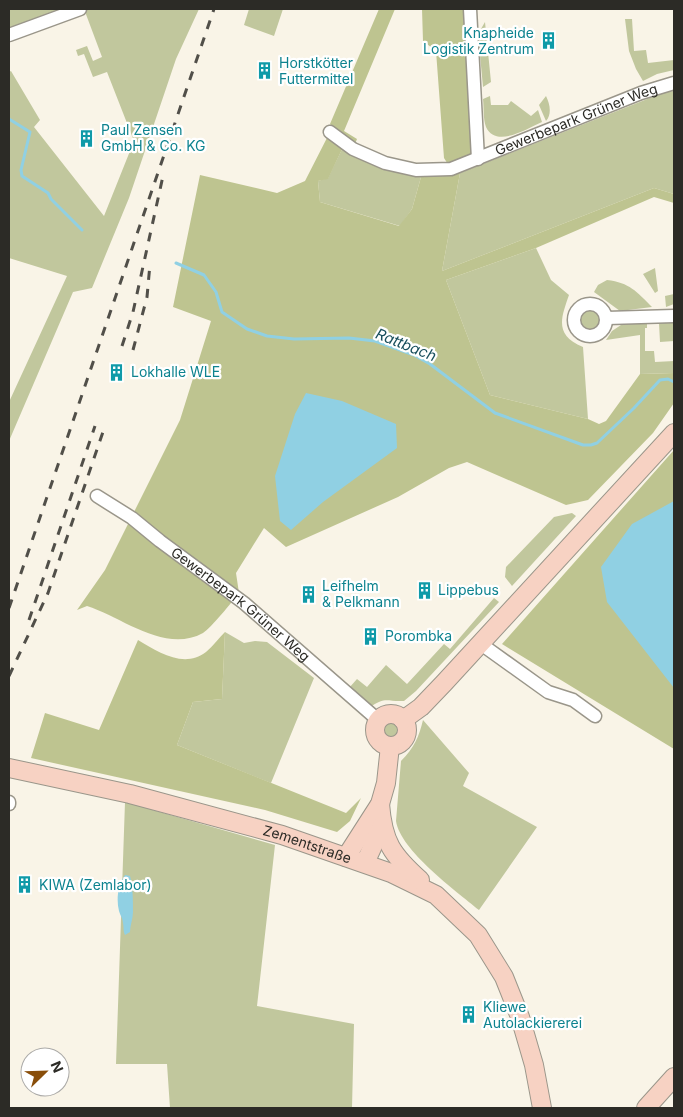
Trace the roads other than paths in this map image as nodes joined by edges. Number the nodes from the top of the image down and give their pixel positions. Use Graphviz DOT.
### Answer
graph roads {
  1 [pos="80,9"];
  2 [pos="470,9"];
  3 [pos="9,36"];
  4 [pos="674,83"];
  5 [pos="330,132"];
  6 [pos="478,159"];
  7 [pos="674,316"];
  8 [pos="607,318"];
  9 [pos="674,433"];
  10 [pos="97,496"];
  11 [pos="481,644"];
  12 [pos="595,716"];
  13 [pos="378,720"];
  14 [pos="403,720"];
  15 [pos="390,746"];
  16 [pos="9,768"];
  17 [pos="380,804"];
  18 [pos="382,826"];
  19 [pos="346,857"];
  20 [pos="365,863"];
  21 [pos="436,895"];
  22 [pos="524,1034"];
  23 [pos="674,1077"];
  24 [pos="535,1108"];
  25 [pos="542,1108"];
  26 [pos="646,1108"];
  1 -- 3 [label="street"];
  2 -- 6 [label="street, Gewerbepark Grüner Weg"];
  4 -- 6 [label="street, Gewerbepark Grüner Weg"];
  5 -- 6 [label="street, Gewerbepark Grüner Weg"];
  7 -- 8 [label="street"];
  9 -- 11 [label="street"];
  10 -- 13 [label="street, Gewerbepark Grüner Weg"];
  11 -- 12 [label="street"];
  11 -- 14 [label="street"];
  13 -- 14 [label="street"];
  13 -- 15 [label="street"];
  14 -- 15 [label="street"];
  15 -- 17 [label="street"];
  16 -- 19 [label="street, Zementstraße"];
  17 -- 18 [label="street"];
  17 -- 19 [label="street"];
  18 -- 20 [label="street"];
  18 -- 21 [label="street"];
  19 -- 20 [label="street, Zementstraße"];
  20 -- 21 [label="street, Zementstraße"];
  21 -- 22 [label="street, Zementstraße"];
  22 -- 24 [label="street, Zementstraße"];
  22 -- 25 [label="street, Zementstraße"];
  23 -- 26 [label="street"];
}
